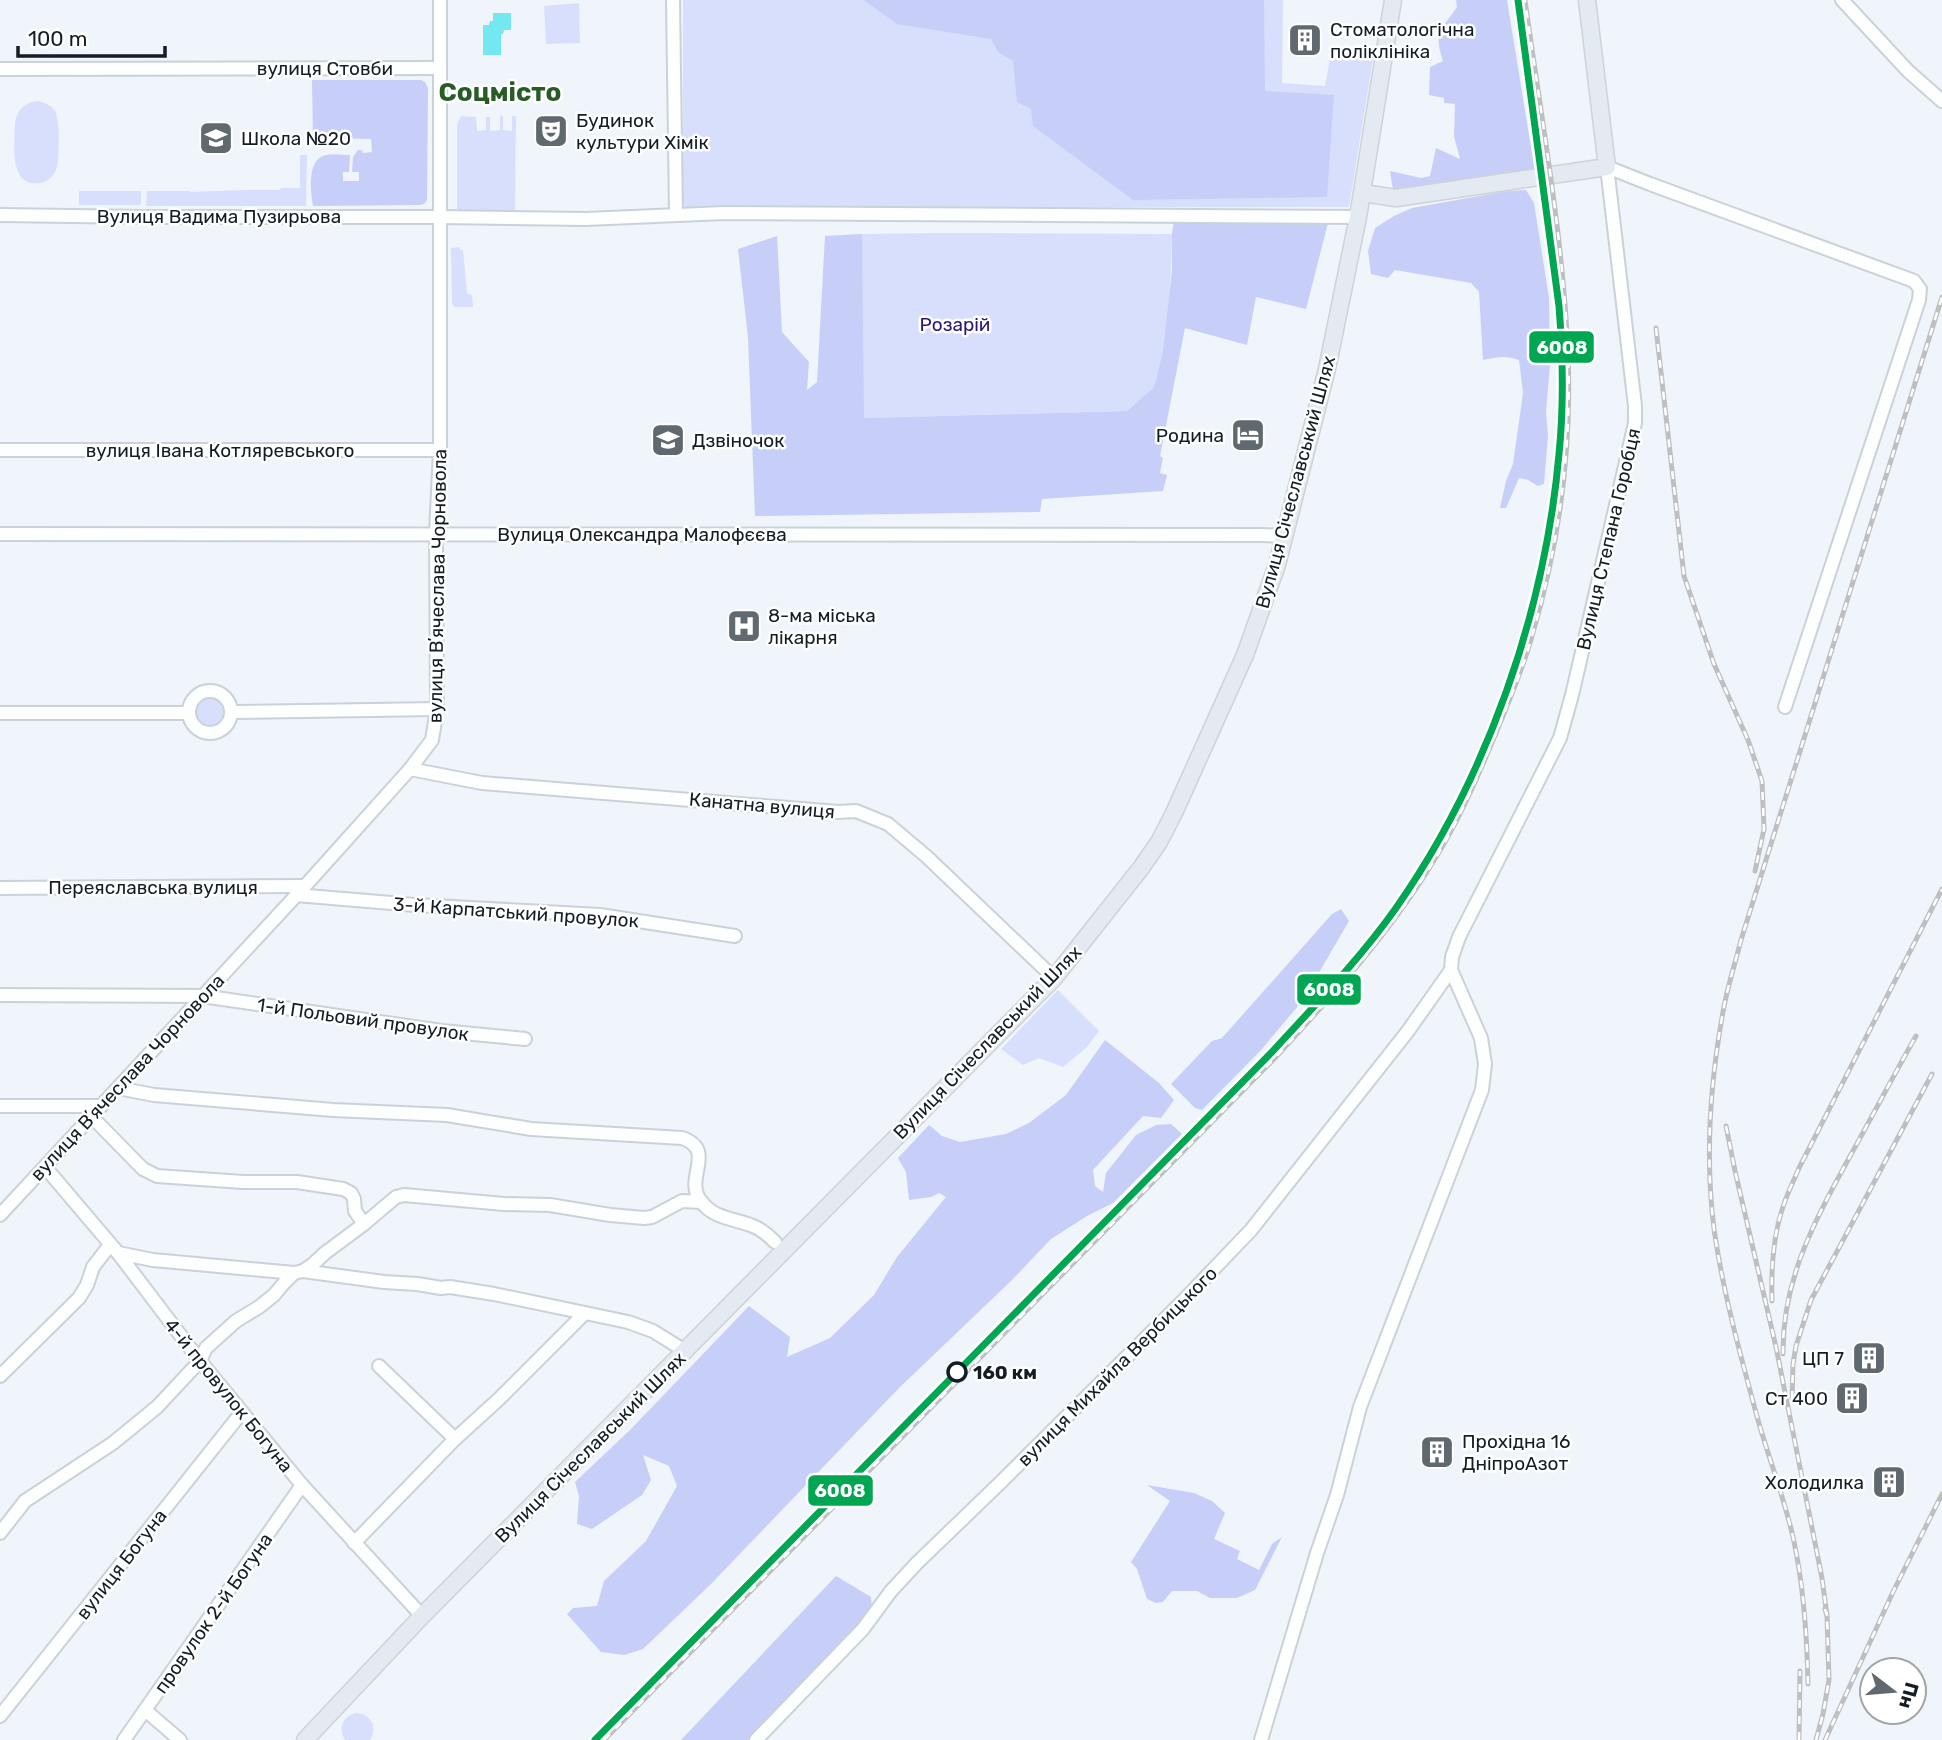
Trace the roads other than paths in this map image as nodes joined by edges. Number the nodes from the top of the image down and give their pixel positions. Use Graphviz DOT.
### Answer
graph roads {
  1 [pos="440,0"];
  2 [pos="673,0"];
  3 [pos="1393,0"];
  4 [pos="1587,0"];
  5 [pos="1842,0"];
  6 [pos="439,68"];
  7 [pos="0,69"];
  8 [pos="1942,100"];
  9 [pos="1607,167"];
  10 [pos="1363,193"];
  11 [pos="0,215"];
  12 [pos="676,215"];
  13 [pos="439,217"];
  14 [pos="1359,217"];
  15 [pos="0,450"];
  16 [pos="440,450"];
  17 [pos="0,534"];
  18 [pos="436,534"];
  19 [pos="1284,536"];
  20 [pos="1785,707"];
  21 [pos="437,709"];
  22 [pos="232,712"];
  23 [pos="0,713"];
  24 [pos="189,713"];
  25 [pos="410,769"];
  26 [pos="317,872"];
  27 [pos="0,888"];
  28 [pos="301,890"];
  29 [pos="321,898"];
  30 [pos="735,936"];
  31 [pos="1451,970"];
  32 [pos="1054,978"];
  33 [pos="0,995"];
  34 [pos="202,996"];
  35 [pos="526,1039"];
  36 [pos="118,1088"];
  37 [pos="0,1106"];
  38 [pos="101,1106"];
  39 [pos="92,1117"];
  40 [pos="44,1167"];
  41 [pos="702,1202"];
  42 [pos="0,1215"];
  43 [pos="365,1224"];
  44 [pos="775,1242"];
  45 [pos="114,1249"];
  46 [pos="299,1272"];
  47 [pos="584,1314"];
  48 [pos="685,1351"];
  49 [pos="200,1361"];
  50 [pos="379,1366"];
  51 [pos="0,1376"];
  52 [pos="242,1412"];
  53 [pos="455,1439"];
  54 [pos="302,1485"];
  55 [pos="0,1533"];
  56 [pos="354,1543"];
  57 [pos="422,1616"];
  58 [pos="145,1710"];
  59 [pos="0,1716"];
  60 [pos="124,1740"];
  61 [pos="180,1740"];
  62 [pos="305,1740"];
  63 [pos="756,1740"];
  64 [pos="1261,1740"];
  1 -- 6 [label="street, вулиця Вʼячеслава Чорновола"];
  2 -- 12 [label="street"];
  3 -- 10 [label="main road, Вулиця Січеславський Шлях"];
  4 -- 9 [label="main road, Вулиця Степана Горобця"];
  5 -- 8 [label="street"];
  6 -- 7 [label="street, вулиця Стовби"];
  6 -- 13 [label="street, вулиця Вʼячеслава Чорновола"];
  9 -- 10 [label="main road"];
  9 -- 20 [label="street"];
  9 -- 31 [label="street, Вулиця Степана Горобця"];
  10 -- 14 [label="main road, Вулиця Січеславський Шлях"];
  11 -- 13 [label="street, Вулиця Вадима Пузирьова"];
  12 -- 13 [label="street, Вулиця Вадима Пузирьова"];
  12 -- 14 [label="street, Вулиця Вадима Пузирьова"];
  13 -- 16 [label="street, вулиця Вʼячеслава Чорновола"];
  14 -- 19 [label="main road, Вулиця Січеславський Шлях"];
  15 -- 16 [label="street, вулиця Івана Котляревського"];
  16 -- 18 [label="street, вулиця Вʼячеслава Чорновола"];
  17 -- 18 [label="street, Вулиця Олександра Малофєєва"];
  18 -- 19 [label="street, Вулиця Олександра Малофєєва"];
  18 -- 21 [label="street, вулиця Вʼячеслава Чорновола"];
  19 -- 32 [label="main road, Вулиця Січеславський Шлях"];
  21 -- 22 [label="street"];
  21 -- 25 [label="street, вулиця Вʼячеслава Чорновола"];
  22 -- 24 [label="street"];
  22 -- 24 [label="street"];
  23 -- 24 [label="street"];
  25 -- 26 [label="street, вулиця Вʼячеслава Чорновола"];
  25 -- 32 [label="street, Канатна вулиця"];
  26 -- 28 [label="street, вулиця Вʼячеслава Чорновола"];
  26 -- 29 [label="street"];
  27 -- 28 [label="street, Переяславська вулиця"];
  28 -- 29 [label="street, 3-й Карпатський провулок"];
  28 -- 34 [label="street, вулиця Вʼячеслава Чорновола"];
  29 -- 30 [label="street, 3-й Карпатський провулок"];
  31 -- 63 [label="street, вулиця Михайла Вербицького"];
  31 -- 64 [label="street"];
  32 -- 48 [label="main road, Вулиця Січеславський Шлях"];
  33 -- 34 [label="street, 1-й Польовий провулок"];
  34 -- 35 [label="street, 1-й Польовий провулок"];
  34 -- 36 [label="street, вулиця Вʼячеслава Чорновола"];
  36 -- 38 [label="street, вулиця Вʼячеслава Чорновола"];
  36 -- 41 [label="street"];
  37 -- 38 [label="street"];
  38 -- 39 [label="street, вулиця Вʼячеслава Чорновола"];
  39 -- 40 [label="street, вулиця Вʼячеслава Чорновола"];
  39 -- 43 [label="street"];
  40 -- 42 [label="street, вулиця Вʼячеслава Чорновола"];
  40 -- 45 [label="street, 4-й провулок Богуна"];
  41 -- 43 [label="street"];
  41 -- 44 [label="street"];
  43 -- 46 [label="street"];
  45 -- 46 [label="street"];
  45 -- 49 [label="street, 4-й провулок Богуна"];
  45 -- 51 [label="street"];
  46 -- 47 [label="street"];
  46 -- 49 [label="street"];
  47 -- 48 [label="street"];
  47 -- 53 [label="street"];
  48 -- 57 [label="main road, Вулиця Січеславський Шлях"];
  49 -- 52 [label="street, 4-й провулок Богуна"];
  49 -- 55 [label="street"];
  50 -- 53 [label="street"];
  52 -- 54 [label="street, 4-й провулок Богуна"];
  52 -- 59 [label="street, вулиця Богуна"];
  53 -- 56 [label="street"];
  54 -- 56 [label="street, 4-й провулок Богуна"];
  54 -- 58 [label="street, провулок 2-й Богуна"];
  56 -- 57 [label="street, 4-й провулок Богуна"];
  57 -- 62 [label="main road, Вулиця Січеславський Шлях"];
  58 -- 60 [label="street, провулок 2-й Богуна"];
  58 -- 61 [label="street"];
}
